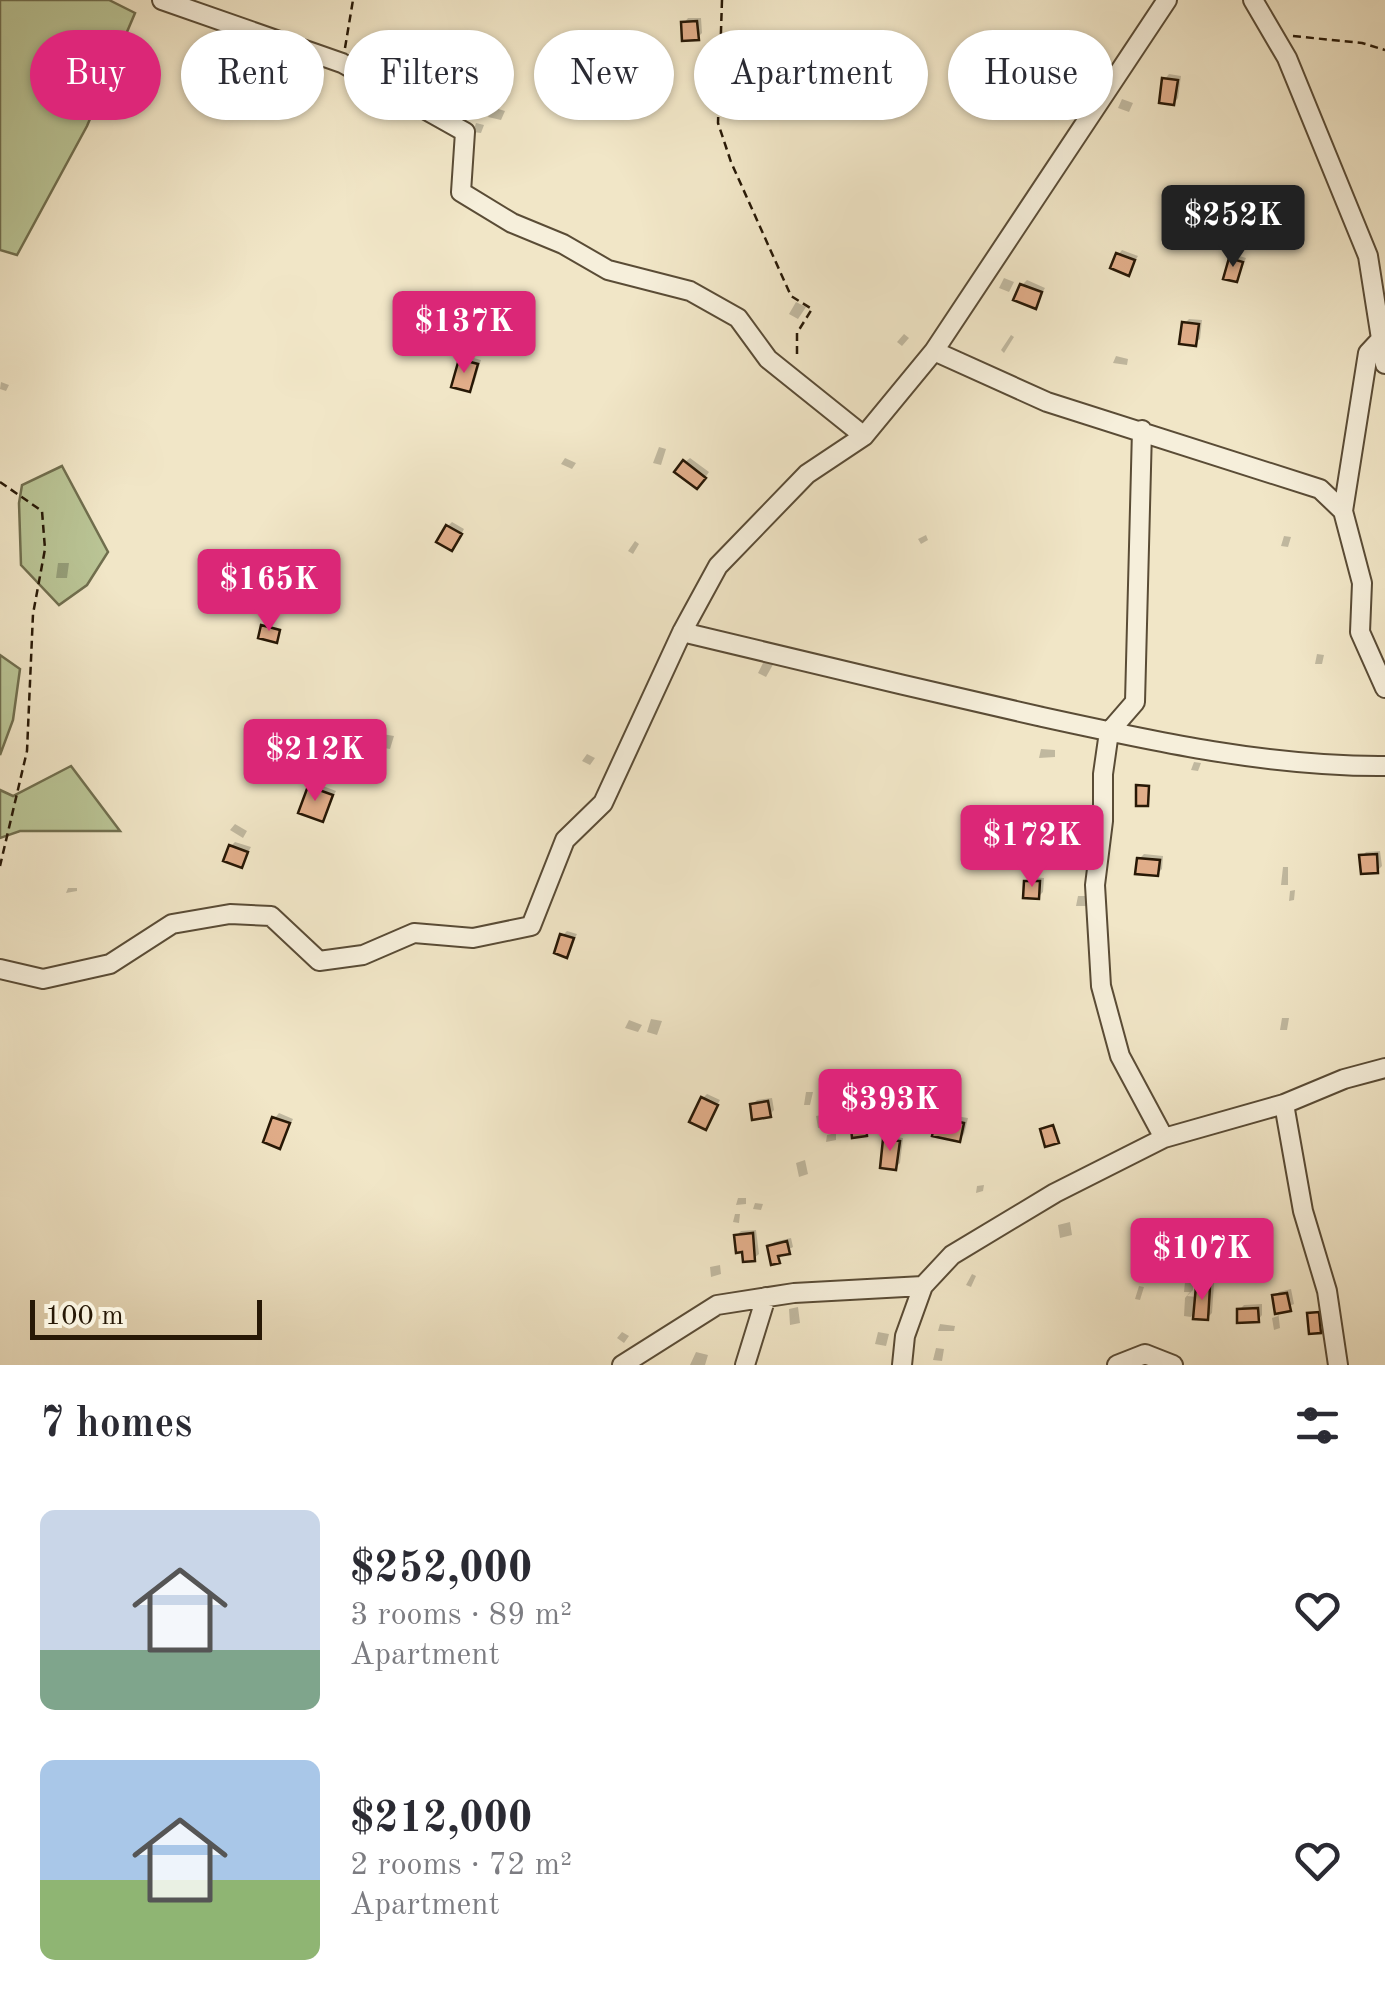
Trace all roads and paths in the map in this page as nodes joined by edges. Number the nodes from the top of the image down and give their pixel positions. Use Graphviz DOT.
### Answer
graph roads {
  1 [pos="162,0"];
  2 [pos="353,0"];
  3 [pos="722,0"];
  4 [pos="1166,0"];
  5 [pos="1253,0"];
  6 [pos="1273,35"];
  7 [pos="1385,50"];
  8 [pos="342,63"];
  9 [pos="1381,339"];
  10 [pos="934,351"];
  11 [pos="1385,364"];
  12 [pos="796,384"];
  13 [pos="1142,430"];
  14 [pos="864,436"];
  15 [pos="0,482"];
  16 [pos="1344,511"];
  17 [pos="682,632"];
  18 [pos="1385,688"];
  19 [pos="1109,732"];
  20 [pos="1385,766"];
  21 [pos="0,866"];
  22 [pos="0,969"];
  23 [pos="1385,1068"];
  24 [pos="1284,1104"];
  25 [pos="1164,1138"];
  26 [pos="923,1286"];
  27 [pos="766,1298"];
  28 [pos="622,1365"];
  29 [pos="745,1365"];
  30 [pos="902,1365"];
  31 [pos="1118,1365"];
  32 [pos="1172,1365"];
  33 [pos="1338,1365"];
  1 -- 8 [label="street"];
  2 -- 8 [label="path"];
  3 -- 12 [label="path"];
  4 -- 10 [label="street"];
  5 -- 6 [label="street"];
  6 -- 7 [label="path"];
  6 -- 9 [label="street"];
  8 -- 12 [label="street"];
  9 -- 11 [label="street"];
  9 -- 16 [label="street"];
  10 -- 13 [label="street"];
  10 -- 14 [label="street"];
  12 -- 14 [label="street"];
  13 -- 16 [label="street"];
  13 -- 19 [label="street"];
  14 -- 17 [label="street"];
  15 -- 21 [label="path"];
  16 -- 18 [label="street"];
  17 -- 19 [label="street"];
  17 -- 22 [label="street"];
  19 -- 20 [label="street"];
  19 -- 25 [label="street"];
  23 -- 24 [label="street"];
  24 -- 25 [label="street"];
  24 -- 33 [label="street"];
  25 -- 26 [label="street"];
  26 -- 27 [label="street"];
  26 -- 30 [label="street"];
  27 -- 28 [label="street"];
  27 -- 29 [label="street"];
  31 -- 32 [label="street"];
}
